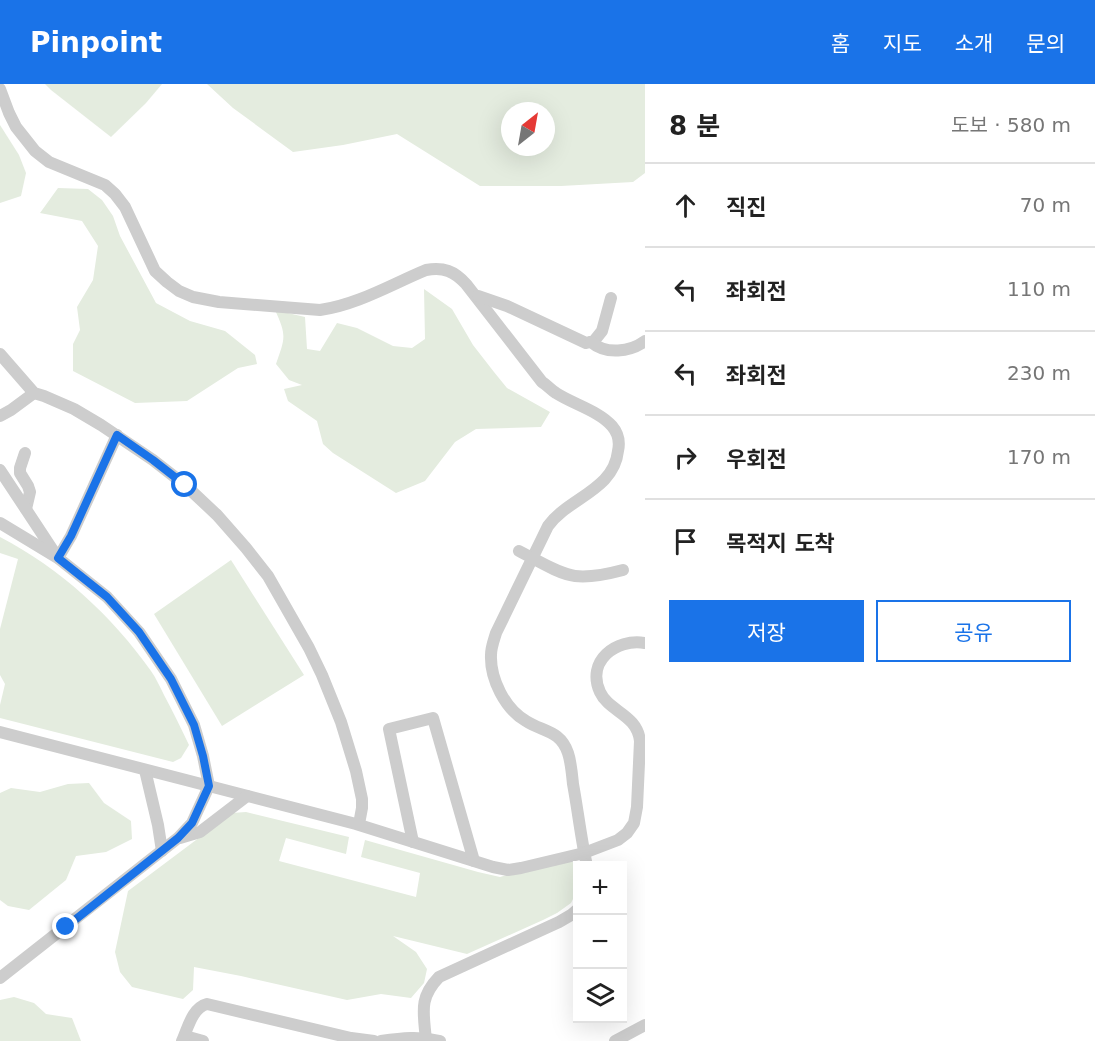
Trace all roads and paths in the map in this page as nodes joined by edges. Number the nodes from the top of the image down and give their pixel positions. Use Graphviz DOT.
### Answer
graph roads {
  1 [pos="0,89"];
  2 [pos="477,296"];
  3 [pos="611,298"];
  4 [pos="645,341"];
  5 [pos="591,342"];
  6 [pos="0,354"];
  7 [pos="34,393"];
  8 [pos="0,416"];
  9 [pos="117,435"];
  10 [pos="25,453"];
  11 [pos="0,470"];
  12 [pos="26,509"];
  13 [pos="0,523"];
  14 [pos="519,551"];
  15 [pos="58,558"];
  16 [pos="532,558"];
  17 [pos="623,570"];
  18 [pos="645,642"];
  19 [pos="0,732"];
  20 [pos="145,770"];
  21 [pos="209,786"];
  22 [pos="247,796"];
  23 [pos="359,824"];
  24 [pos="178,838"];
  25 [pos="413,842"];
  26 [pos="162,851"];
  27 [pos="585,859"];
  28 [pos="474,861"];
  29 [pos="573,913"];
  30 [pos="0,978"];
  31 [pos="644,1024"];
  32 [pos="184,1038"];
  33 [pos="425,1039"];
  34 [pos="203,1041"];
  35 [pos="374,1041"];
  36 [pos="381,1041"];
  37 [pos="440,1041"];
  38 [pos="615,1041"];
  1 -- 2 [label="street"];
  2 -- 5 [label="street"];
  2 -- 16 [label="street"];
  3 -- 5 [label="street"];
  4 -- 5 [label="street"];
  6 -- 7 [label="street"];
  7 -- 8 [label="street"];
  7 -- 9 [label="street"];
  9 -- 15 [label="street"];
  9 -- 23 [label="street"];
  10 -- 12 [label="street"];
  11 -- 12 [label="street"];
  12 -- 15 [label="street"];
  13 -- 15 [label="street"];
  14 -- 16 [label="street"];
  15 -- 21 [label="street"];
  16 -- 17 [label="street"];
  16 -- 27 [label="street"];
  18 -- 27 [label="street"];
  19 -- 20 [label="street"];
  20 -- 21 [label="street"];
  20 -- 26 [label="street"];
  21 -- 22 [label="street"];
  21 -- 24 [label="street"];
  22 -- 23 [label="street"];
  22 -- 24 [label="street"];
  23 -- 25 [label="street"];
  24 -- 26 [label="street"];
  25 -- 28 [label="street"];
  25 -- 28 [label="street"];
  26 -- 30 [label="street"];
  27 -- 28 [label="street"];
  29 -- 33 [label="street"];
  31 -- 38 [label="street"];
  32 -- 34 [label="street"];
  32 -- 35 [label="street"];
  33 -- 36 [label="street"];
  33 -- 37 [label="street"];
}
